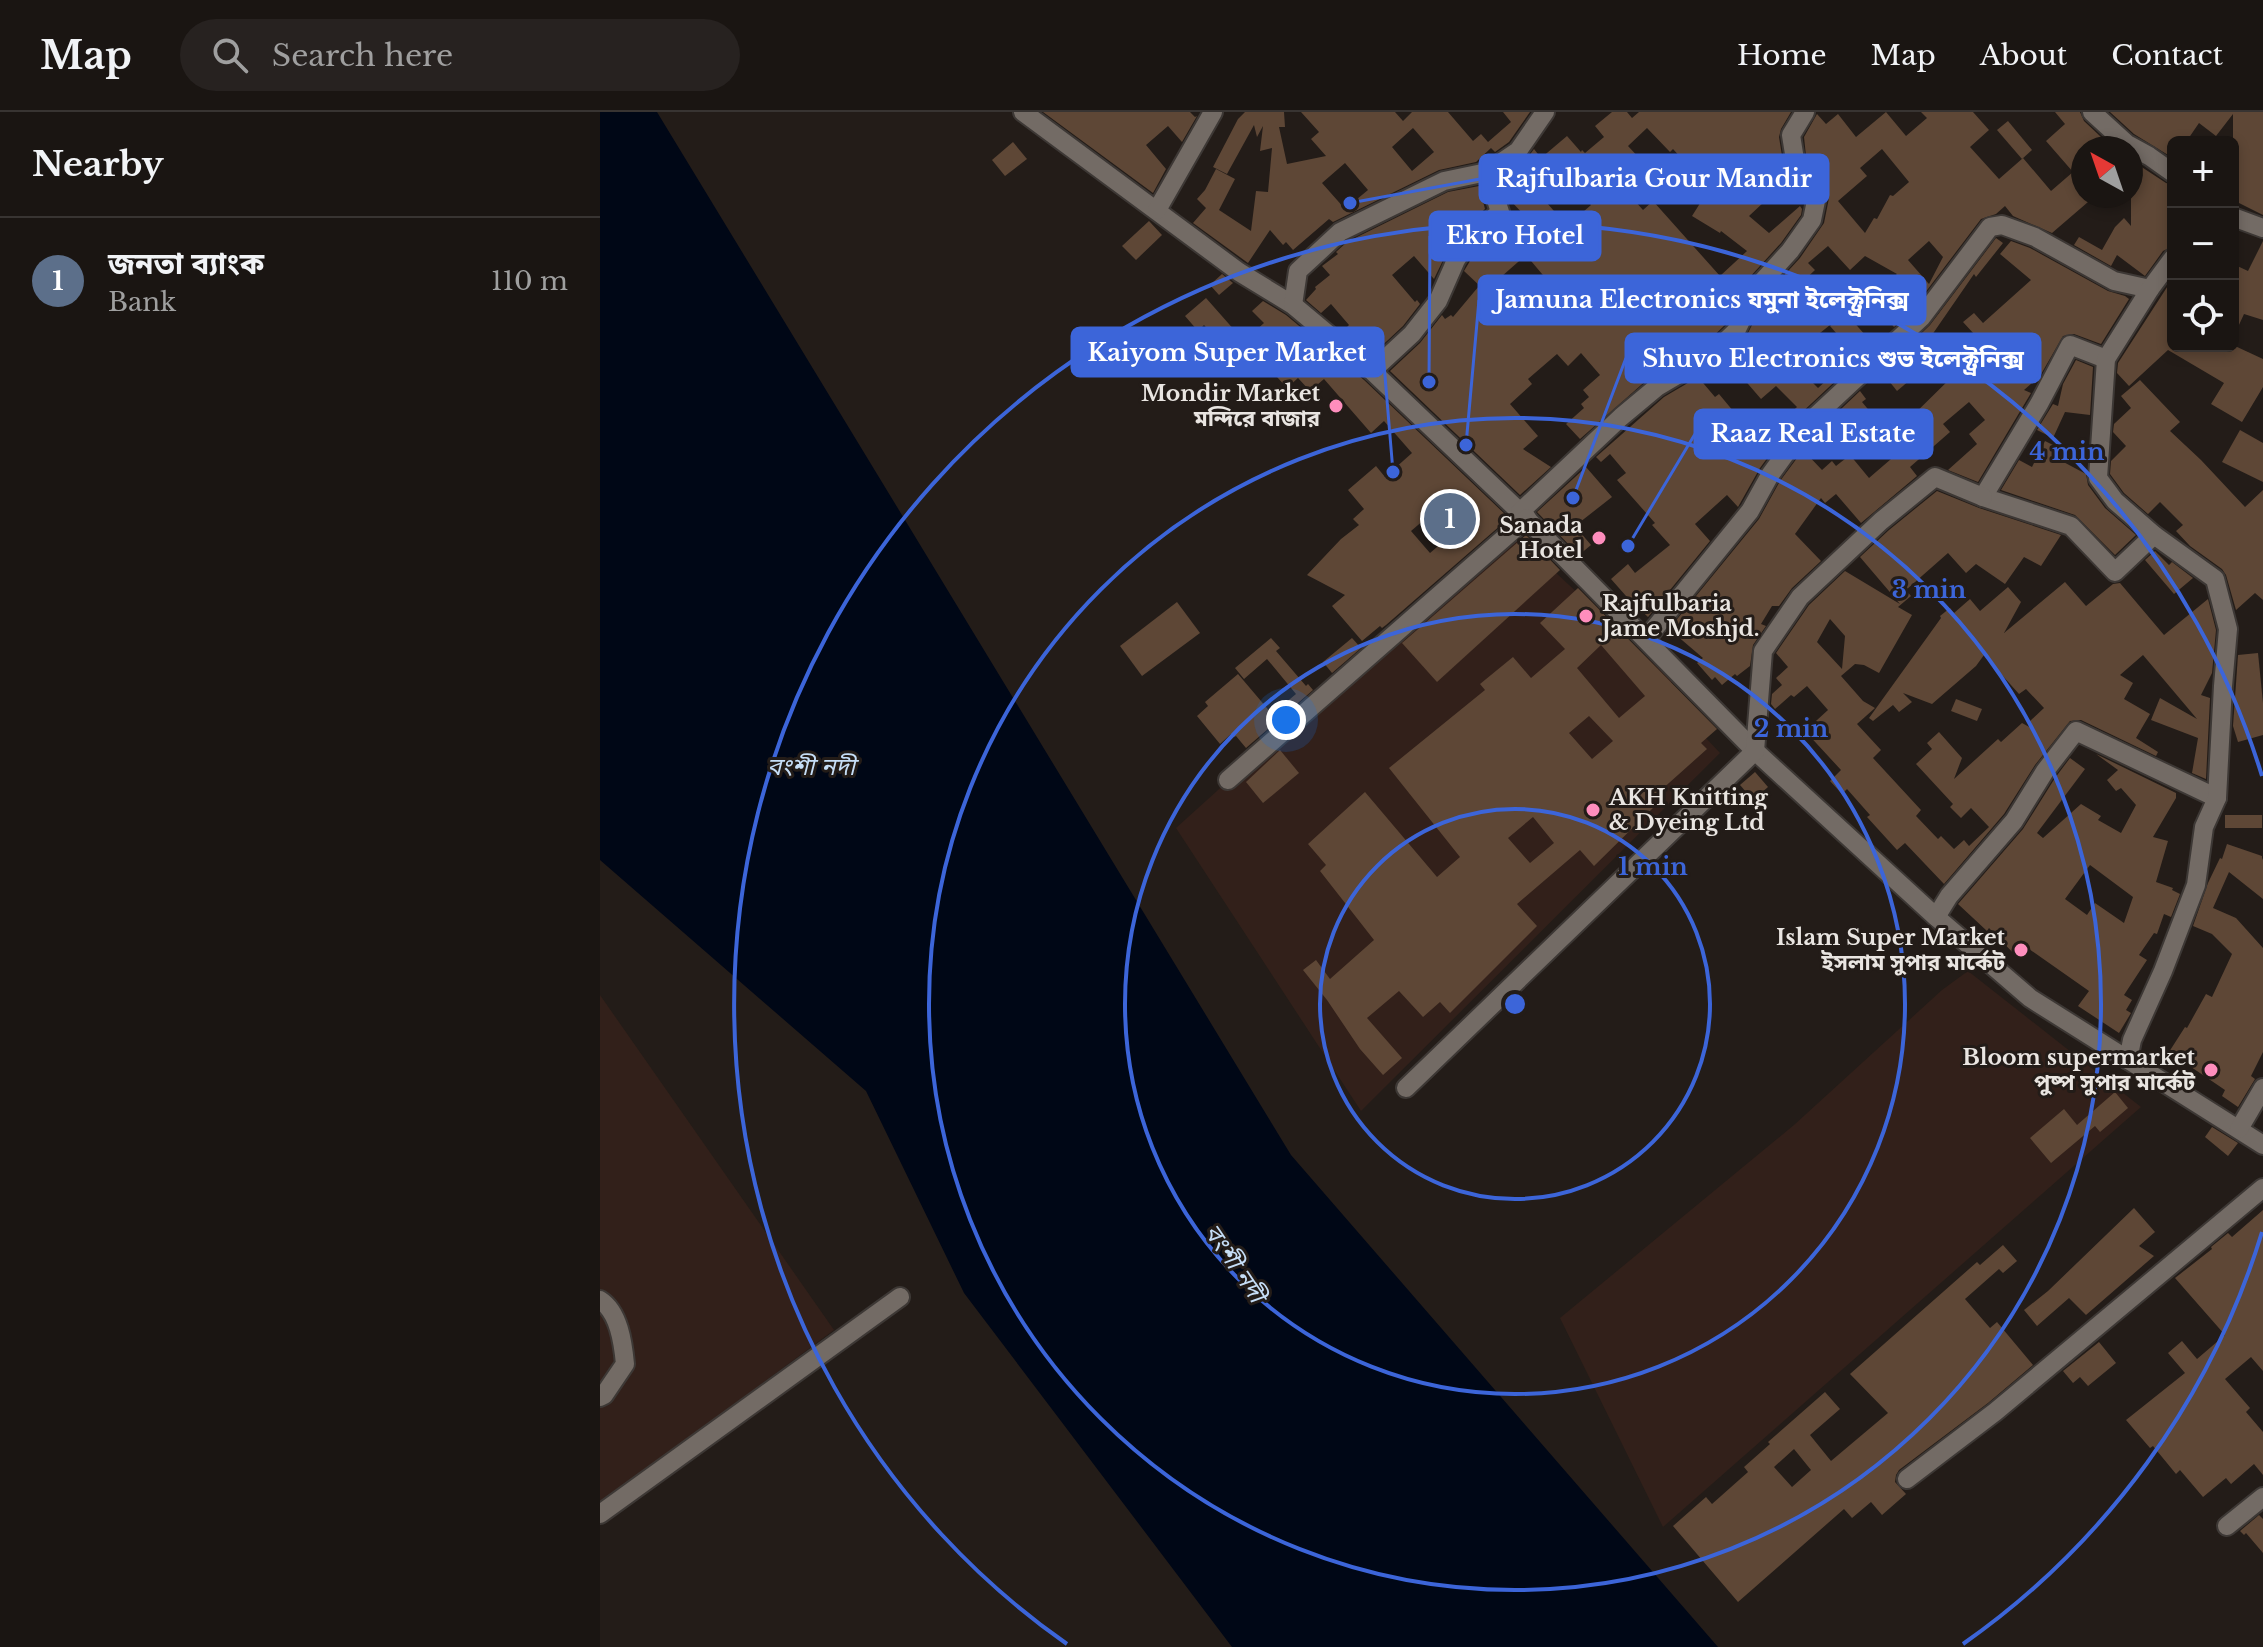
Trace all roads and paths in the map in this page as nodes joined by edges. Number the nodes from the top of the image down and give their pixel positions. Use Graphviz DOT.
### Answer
graph roads {
  1 [pos="1023,112"];
  2 [pos="1213,112"];
  3 [pos="1545,112"];
  4 [pos="1805,112"];
  5 [pos="2092,112"];
  6 [pos="2167,169"];
  7 [pos="1487,172"];
  8 [pos="1157,210"];
  9 [pos="2239,219"];
  10 [pos="2263,228"];
  11 [pos="2167,266"];
  12 [pos="2150,289"];
  13 [pos="1293,305"];
  14 [pos="2106,359"];
  15 [pos="1372,371"];
  16 [pos="1983,497"];
  17 [pos="1524,515"];
  18 [pos="2154,535"];
  19 [pos="1646,639"];
  20 [pos="1755,751"];
  21 [pos="1228,780"];
  22 [pos="2217,798"];
  23 [pos="1936,917"];
  24 [pos="2128,1060"];
  25 [pos="1406,1088"];
  26 [pos="2263,1088"];
  27 [pos="2239,1129"];
  28 [pos="2263,1145"];
  29 [pos="2263,1188"];
  30 [pos="900,1297"];
  31 [pos="600,1300"];
  32 [pos="600,1397"];
  33 [pos="1907,1479"];
  34 [pos="2263,1497"];
  35 [pos="600,1514"];
  36 [pos="2227,1526"];
  1 -- 8 [label="street"];
  2 -- 8 [label="street"];
  3 -- 7 [label="street"];
  4 -- 17 [label="street"];
  5 -- 6 [label="street"];
  7 -- 13 [label="street"];
  7 -- 15 [label="street"];
  8 -- 13 [label="street"];
  9 -- 10 [label="street"];
  11 -- 12 [label="street"];
  12 -- 14 [label="street"];
  12 -- 19 [label="street"];
  13 -- 15 [label="street"];
  14 -- 16 [label="street"];
  14 -- 18 [label="street"];
  15 -- 17 [label="street"];
  16 -- 18 [label="street"];
  16 -- 20 [label="street"];
  17 -- 19 [label="street"];
  17 -- 21 [label="street"];
  18 -- 22 [label="street"];
  19 -- 20 [label="street"];
  20 -- 23 [label="street"];
  20 -- 25 [label="street"];
  22 -- 23 [label="street"];
  22 -- 24 [label="street"];
  23 -- 24 [label="street"];
  24 -- 27 [label="street"];
  26 -- 27 [label="street"];
  27 -- 28 [label="street"];
  29 -- 33 [label="street"];
  30 -- 35 [label="street"];
  31 -- 32 [label="street"];
  34 -- 36 [label="street"];
}
